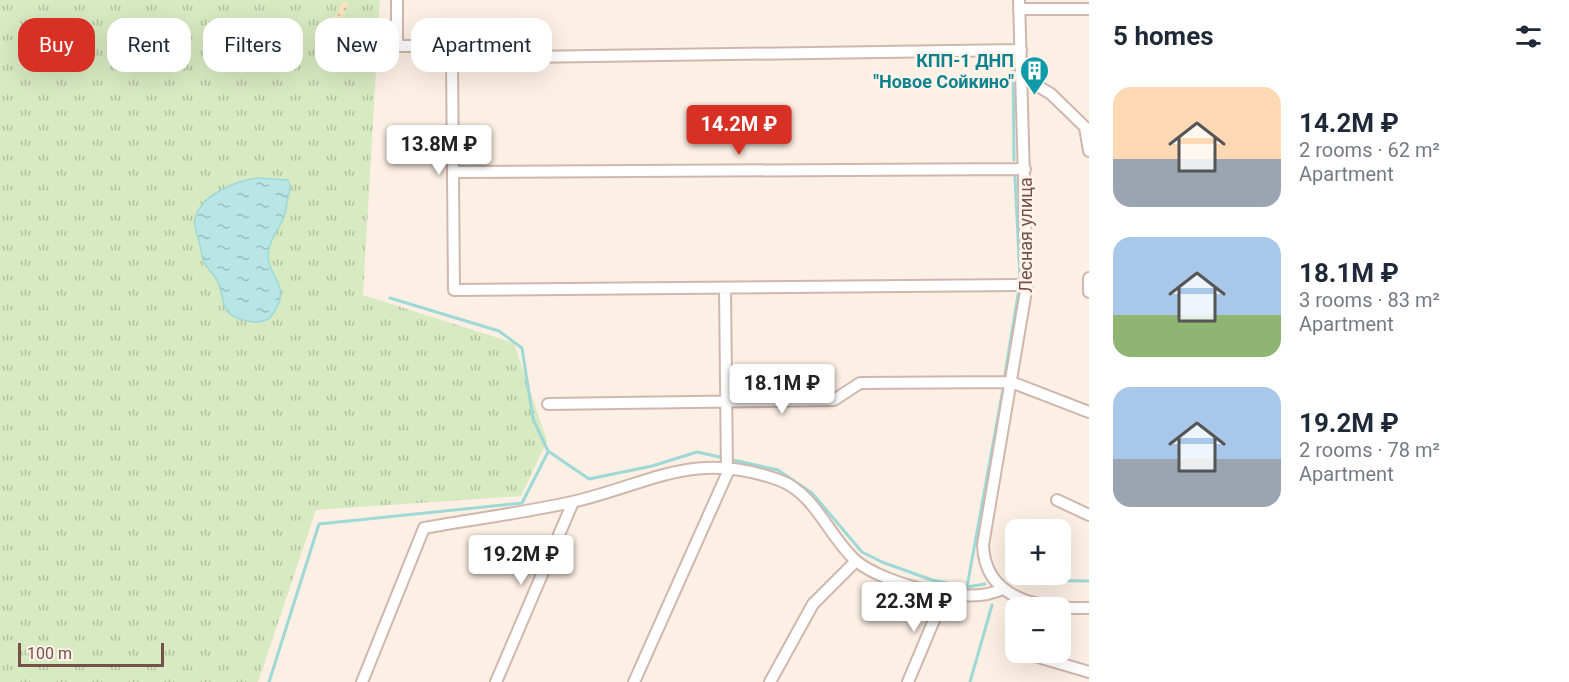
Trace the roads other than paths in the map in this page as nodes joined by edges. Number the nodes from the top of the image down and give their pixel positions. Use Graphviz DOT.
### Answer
graph roads {
  1 [pos="398,0"];
  2 [pos="1019,4"];
  3 [pos="1089,9"];
  4 [pos="411,46"];
  5 [pos="1021,50"];
  6 [pos="1023,77"];
  7 [pos="1087,127"];
  8 [pos="1089,151"];
  9 [pos="1024,169"];
  10 [pos="453,172"];
  11 [pos="1089,278"];
  12 [pos="1027,285"];
  13 [pos="725,288"];
  14 [pos="1089,292"];
  15 [pos="1011,382"];
  16 [pos="727,402"];
  17 [pos="548,404"];
  18 [pos="1089,412"];
  19 [pos="728,468"];
  20 [pos="1057,500"];
  21 [pos="573,502"];
  22 [pos="1089,515"];
  23 [pos="856,561"];
  24 [pos="1002,589"];
  25 [pos="945,594"];
  26 [pos="1089,609"];
  27 [pos="1058,663"];
  28 [pos="1089,672"];
  29 [pos="362,682"];
  30 [pos="496,682"];
  31 [pos="634,682"];
  32 [pos="770,682"];
  33 [pos="908,682"];
  1 -- 4 [label="street"];
  2 -- 3 [label="street"];
  2 -- 5 [label="street, Лесная улица"];
  5 -- 6 [label="street, Лесная улица"];
  5 -- 10 [label="street"];
  6 -- 7 [label="street"];
  6 -- 9 [label="street, Лесная улица"];
  7 -- 8 [label="street"];
  9 -- 10 [label="street"];
  9 -- 12 [label="street, Лесная улица"];
  10 -- 13 [label="street"];
  11 -- 14 [label="street"];
  12 -- 13 [label="street"];
  12 -- 15 [label="street, Лесная улица"];
  13 -- 16 [label="street"];
  15 -- 16 [label="street"];
  15 -- 18 [label="street"];
  15 -- 24 [label="street, Лесная улица"];
  16 -- 17 [label="street"];
  16 -- 19 [label="street"];
  19 -- 21 [label="street"];
  19 -- 23 [label="street"];
  19 -- 31 [label="street"];
  20 -- 22 [label="street"];
  21 -- 29 [label="street"];
  21 -- 30 [label="street"];
  23 -- 25 [label="street"];
  23 -- 32 [label="street"];
  24 -- 25 [label="street"];
  24 -- 26 [label="street"];
  25 -- 33 [label="street"];
  27 -- 28 [label="street"];
}
